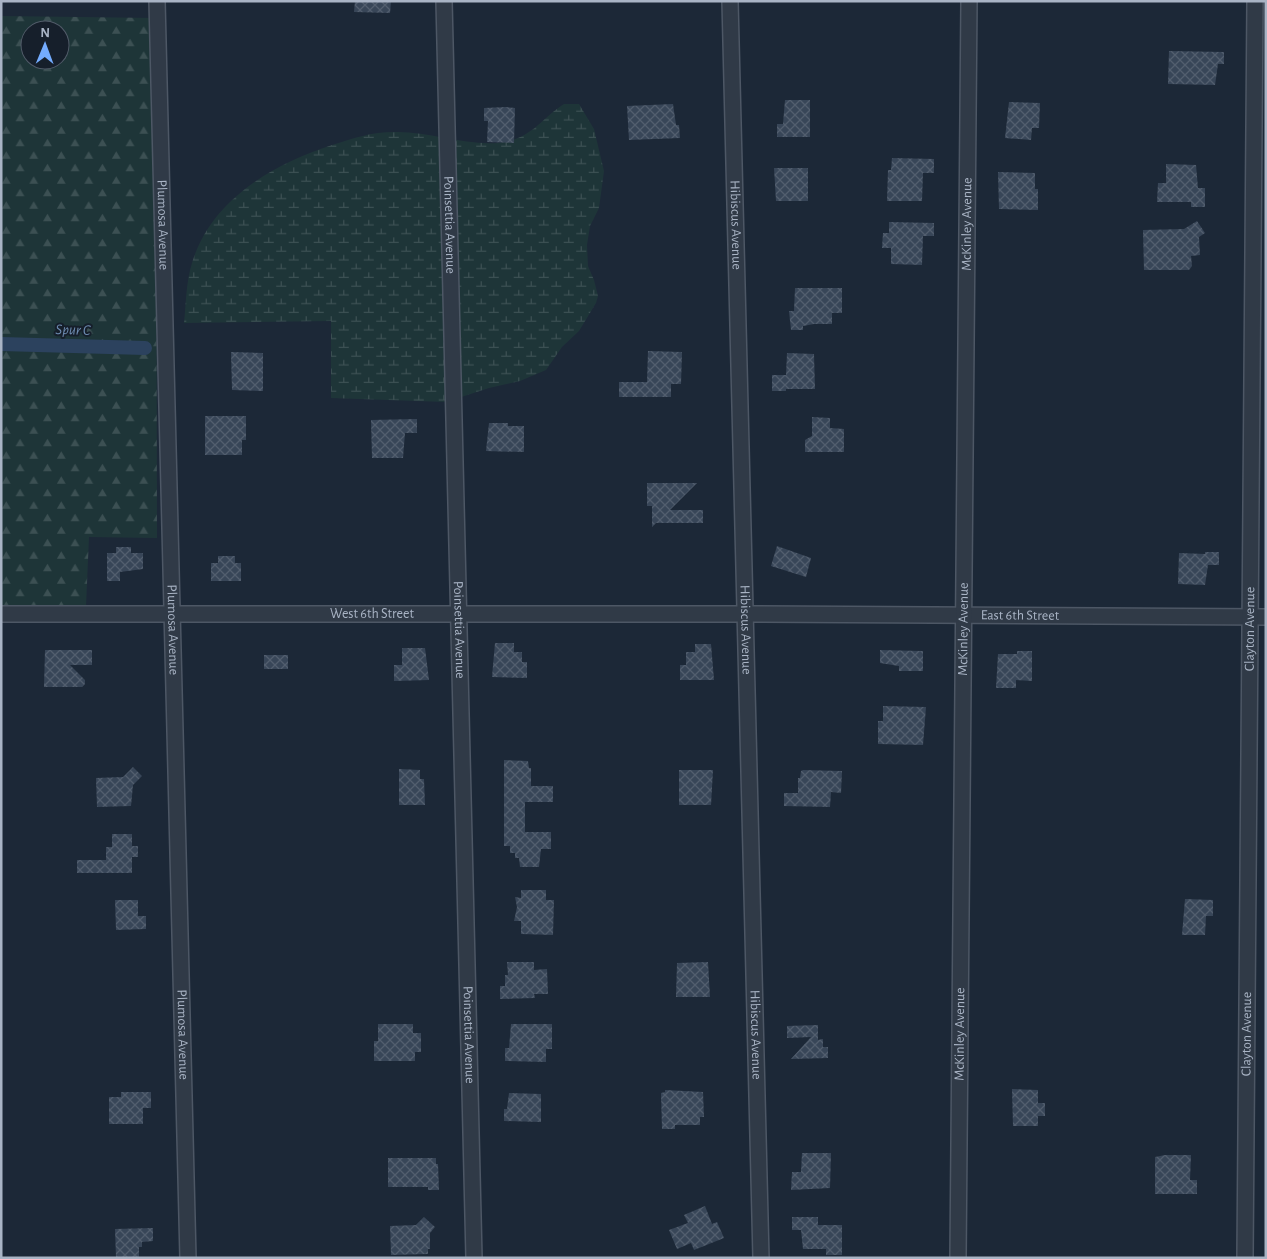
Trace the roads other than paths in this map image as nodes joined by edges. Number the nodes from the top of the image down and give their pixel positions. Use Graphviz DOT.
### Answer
graph roads {
  1 [pos="157,1"];
  2 [pos="444,1"];
  3 [pos="730,1"];
  4 [pos="969,1"];
  5 [pos="1255,1"];
  6 [pos="1,614"];
  7 [pos="173,614"];
  8 [pos="458,614"];
  9 [pos="744,614"];
  10 [pos="964,615"];
  11 [pos="1250,617"];
  12 [pos="1266,617"];
  13 [pos="188,1258"];
  14 [pos="474,1258"];
  15 [pos="761,1258"];
  16 [pos="958,1258"];
  17 [pos="1245,1258"];
  1 -- 7 [label="street, Plumosa Avenue"];
  2 -- 8 [label="street, Poinsettia Avenue"];
  3 -- 9 [label="street, Hibiscus Avenue"];
  4 -- 10 [label="street, McKinley Avenue"];
  5 -- 11 [label="street, Clayton Avenue"];
  6 -- 7 [label="street, West 6th Street"];
  7 -- 8 [label="street, West 6th Street"];
  7 -- 13 [label="street, Plumosa Avenue"];
  8 -- 9 [label="street, West 6th Street"];
  8 -- 14 [label="street, Poinsettia Avenue"];
  9 -- 10 [label="street, East 6th Street"];
  9 -- 15 [label="street, Hibiscus Avenue"];
  10 -- 11 [label="street, East 6th Street"];
  10 -- 16 [label="street, McKinley Avenue"];
  11 -- 12 [label="street, East 6th Street"];
  11 -- 17 [label="street, Clayton Avenue"];
}
